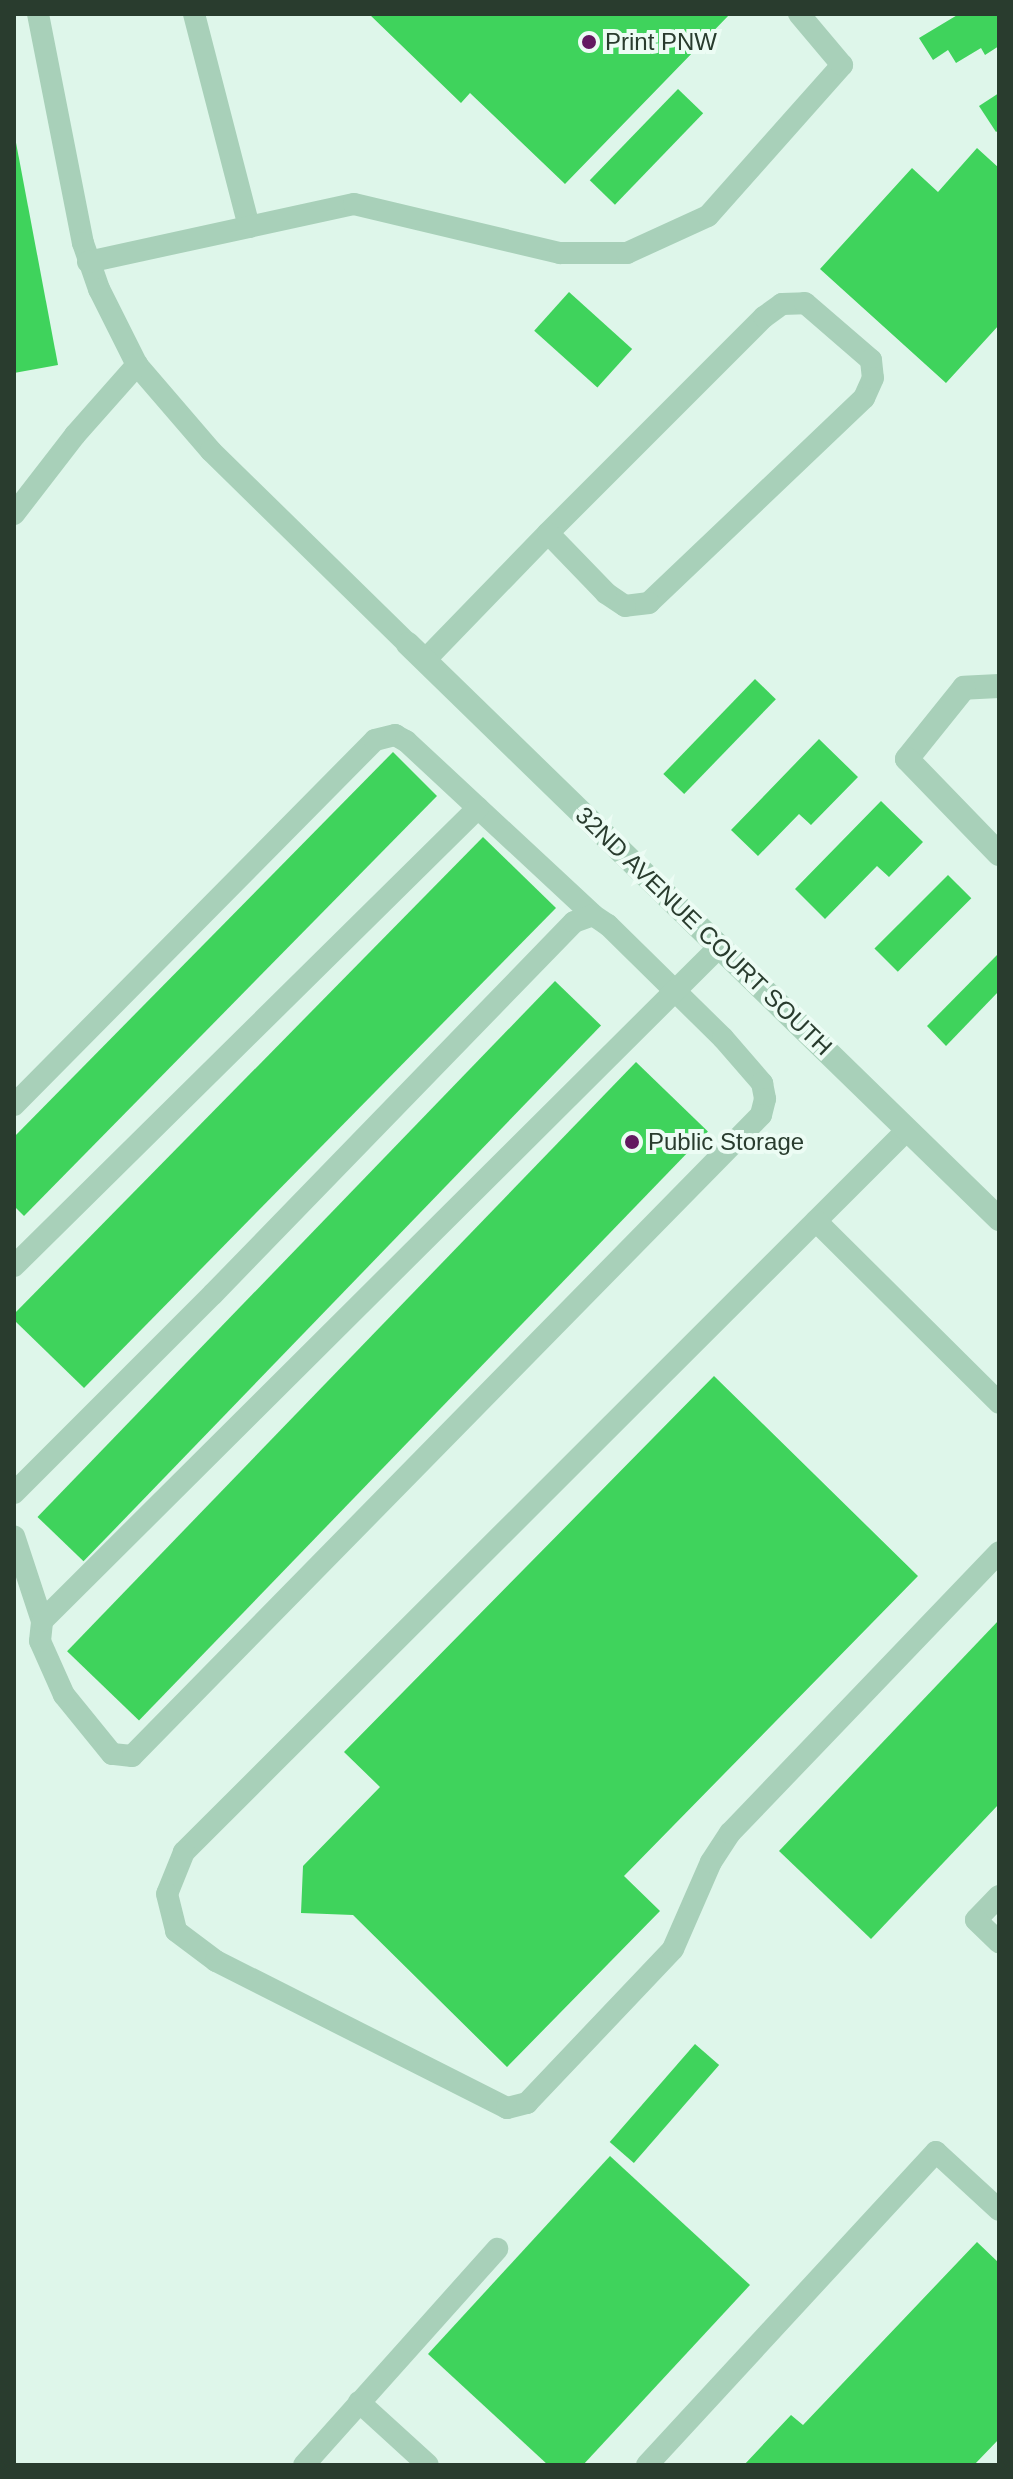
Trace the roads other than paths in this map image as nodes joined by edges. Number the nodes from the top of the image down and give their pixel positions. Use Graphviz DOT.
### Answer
graph roads {
  1 [pos="38,14"];
  2 [pos="194,14"];
  3 [pos="799,14"];
  4 [pos="249,227"];
  5 [pos="88,262"];
  6 [pos="137,365"];
  7 [pos="14,514"];
  8 [pos="548,533"];
  9 [pos="417,652"];
  10 [pos="999,686"];
  11 [pos="478,808"];
  12 [pos="999,854"];
  13 [pos="593,915"];
  14 [pos="719,947"];
  15 [pos="675,992"];
  16 [pos="14,1105"];
  17 [pos="907,1130"];
  18 [pos="999,1219"];
  19 [pos="816,1221"];
  20 [pos="14,1266"];
  21 [pos="999,1403"];
  22 [pos="14,1493"];
  23 [pos="14,1536"];
  24 [pos="999,1552"];
  25 [pos="42,1621"];
  26 [pos="999,1896"];
  27 [pos="999,1942"];
  28 [pos="999,2210"];
  29 [pos="497,2249"];
  30 [pos="359,2402"];
  31 [pos="304,2465"];
  32 [pos="428,2465"];
  33 [pos="647,2465"];
  1 -- 5 [label="lane"];
  2 -- 4 [label="lane"];
  3 -- 4 [label="lane"];
  4 -- 5 [label="lane"];
  5 -- 6 [label="lane"];
  6 -- 7 [label="lane"];
  6 -- 9 [label="lane"];
  8 -- 8 [label="lane"];
  8 -- 9 [label="lane"];
  9 -- 14 [label="street, 32ND AVENUE COURT SOUTH"];
  10 -- 12 [label="street"];
  11 -- 13 [label="lane"];
  11 -- 16 [label="lane"];
  11 -- 20 [label="lane"];
  13 -- 15 [label="lane"];
  13 -- 22 [label="lane"];
  14 -- 15 [label="lane"];
  14 -- 17 [label="street, 32ND AVENUE COURT SOUTH"];
  15 -- 25 [label="lane"];
  15 -- 25 [label="lane"];
  17 -- 18 [label="street, 32ND AVENUE COURT SOUTH"];
  17 -- 19 [label="lane"];
  19 -- 21 [label="lane"];
  19 -- 24 [label="lane"];
  23 -- 25 [label="lane"];
  26 -- 27 [label="lane"];
  28 -- 33 [label="lane"];
  29 -- 30 [label="lane"];
  30 -- 31 [label="lane"];
  30 -- 32 [label="lane"];
}
